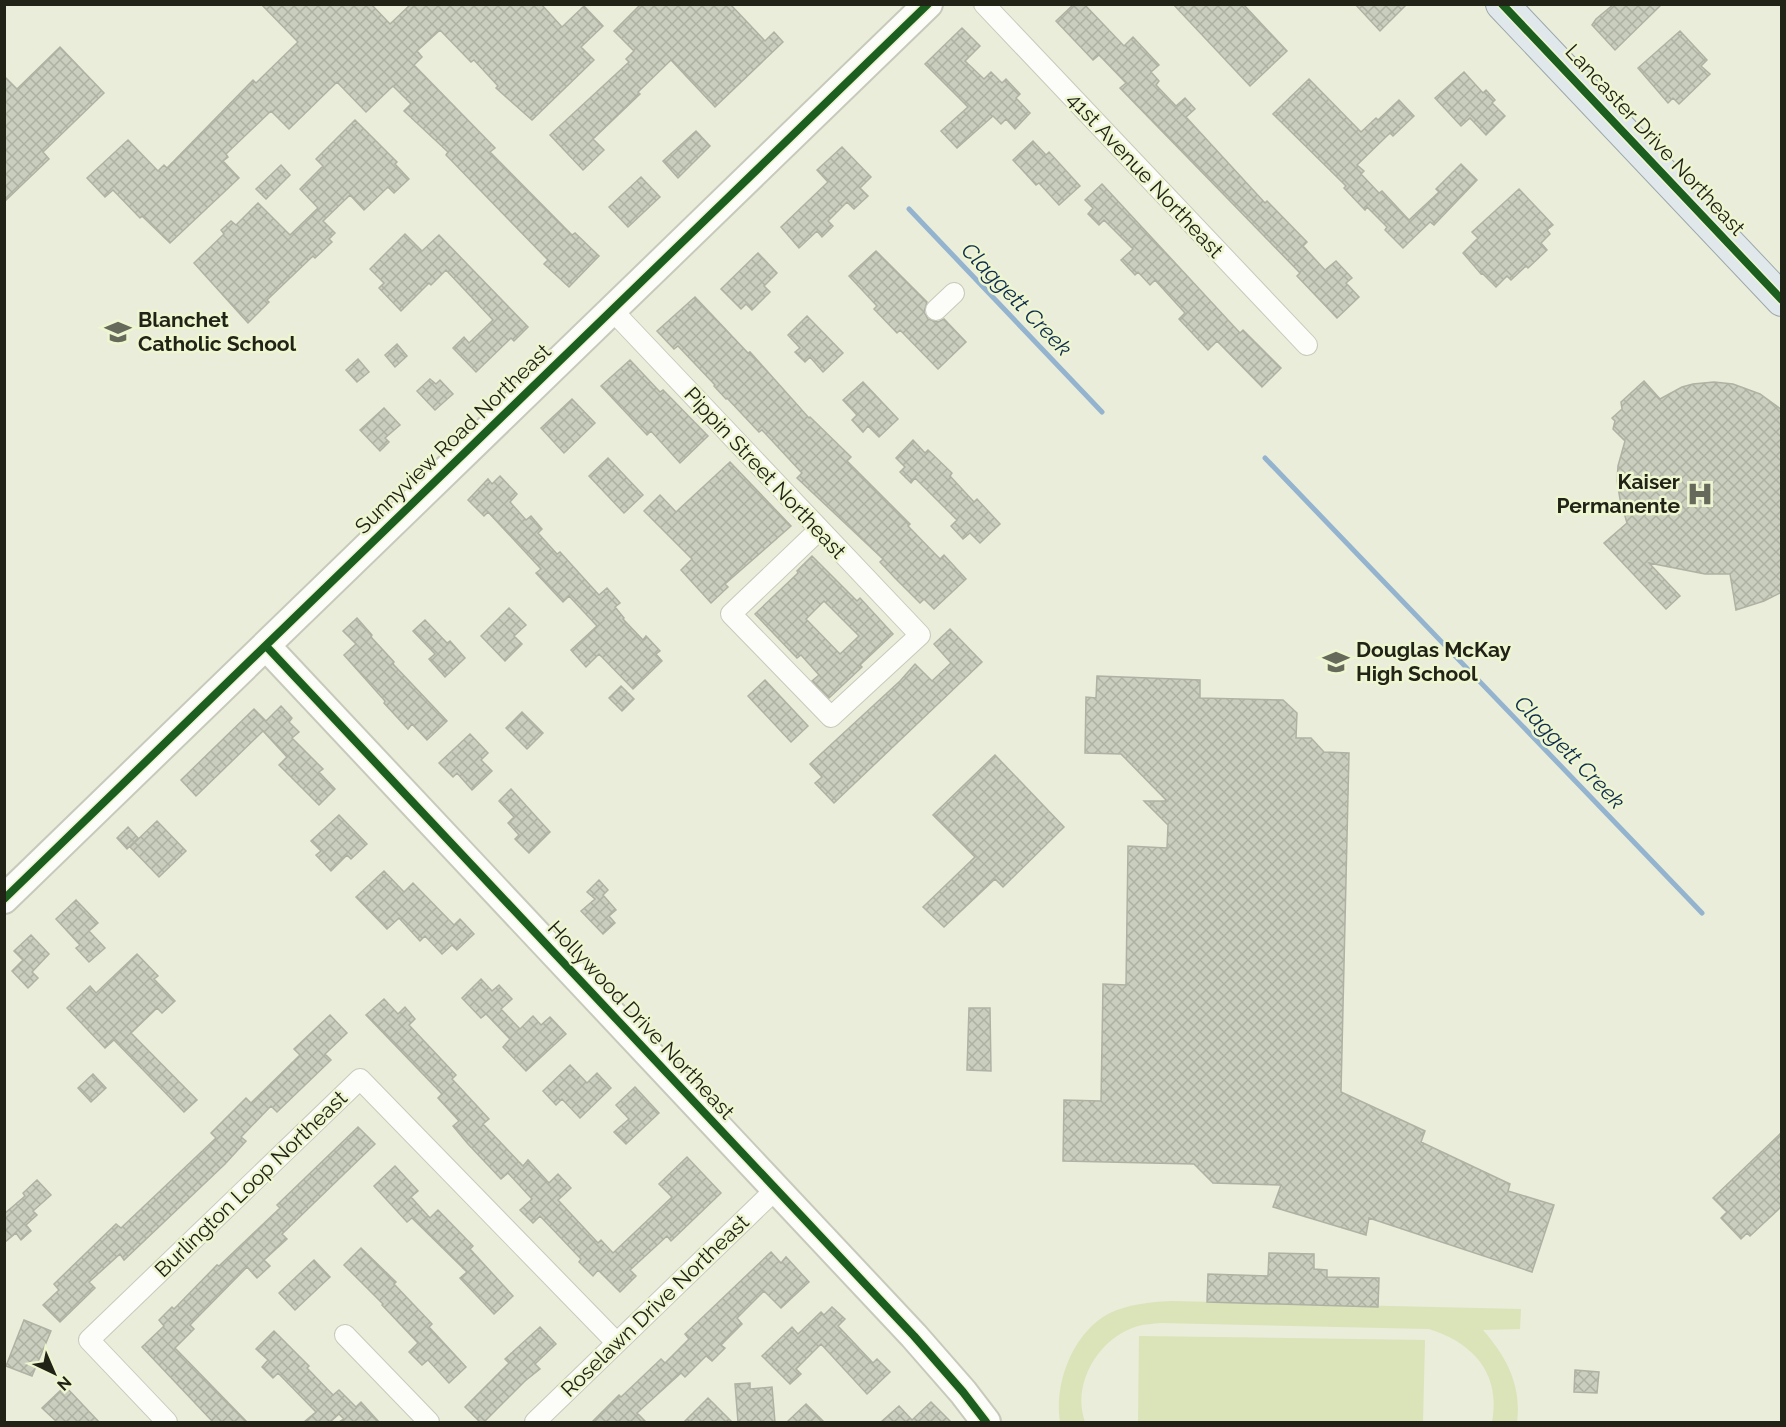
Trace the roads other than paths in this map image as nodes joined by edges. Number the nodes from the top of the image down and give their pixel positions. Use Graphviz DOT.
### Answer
graph roads {
  1 [pos="928,4"];
  2 [pos="984,4"];
  3 [pos="1502,4"];
  4 [pos="954,293"];
  5 [pos="1782,300"];
  6 [pos="612,310"];
  7 [pos="936,310"];
  8 [pos="1307,345"];
  9 [pos="819,530"];
  10 [pos="266,646"];
  11 [pos="4,899"];
  12 [pos="776,1190"];
  13 [pos="345,1335"];
  14 [pos="616,1342"];
  15 [pos="167,1422"];
  16 [pos="429,1422"];
  17 [pos="535,1422"];
  18 [pos="986,1422"];
  1 -- 6 [label="main road, Sunnyview Road Northeast"];
  2 -- 8 [label="street, 41st Avenue Northeast"];
  3 -- 5 [label="main road, Lancaster Drive Northeast"];
  4 -- 7 [label="street"];
  6 -- 9 [label="street, Pippin Street Northeast"];
  6 -- 10 [label="main road, Sunnyview Road Northeast"];
  9 -- 9 [label="street, Pippin Street Northeast"];
  10 -- 11 [label="main road, Sunnyview Road Northeast"];
  10 -- 12 [label="main road, Hollywood Drive Northeast"];
  12 -- 14 [label="street, Roselawn Drive Northeast"];
  12 -- 18 [label="main road, Hollywood Drive Northeast"];
  13 -- 16 [label="street"];
  14 -- 15 [label="street, Burlington Loop Northeast"];
  14 -- 17 [label="street, Roselawn Drive Northeast"];
}
